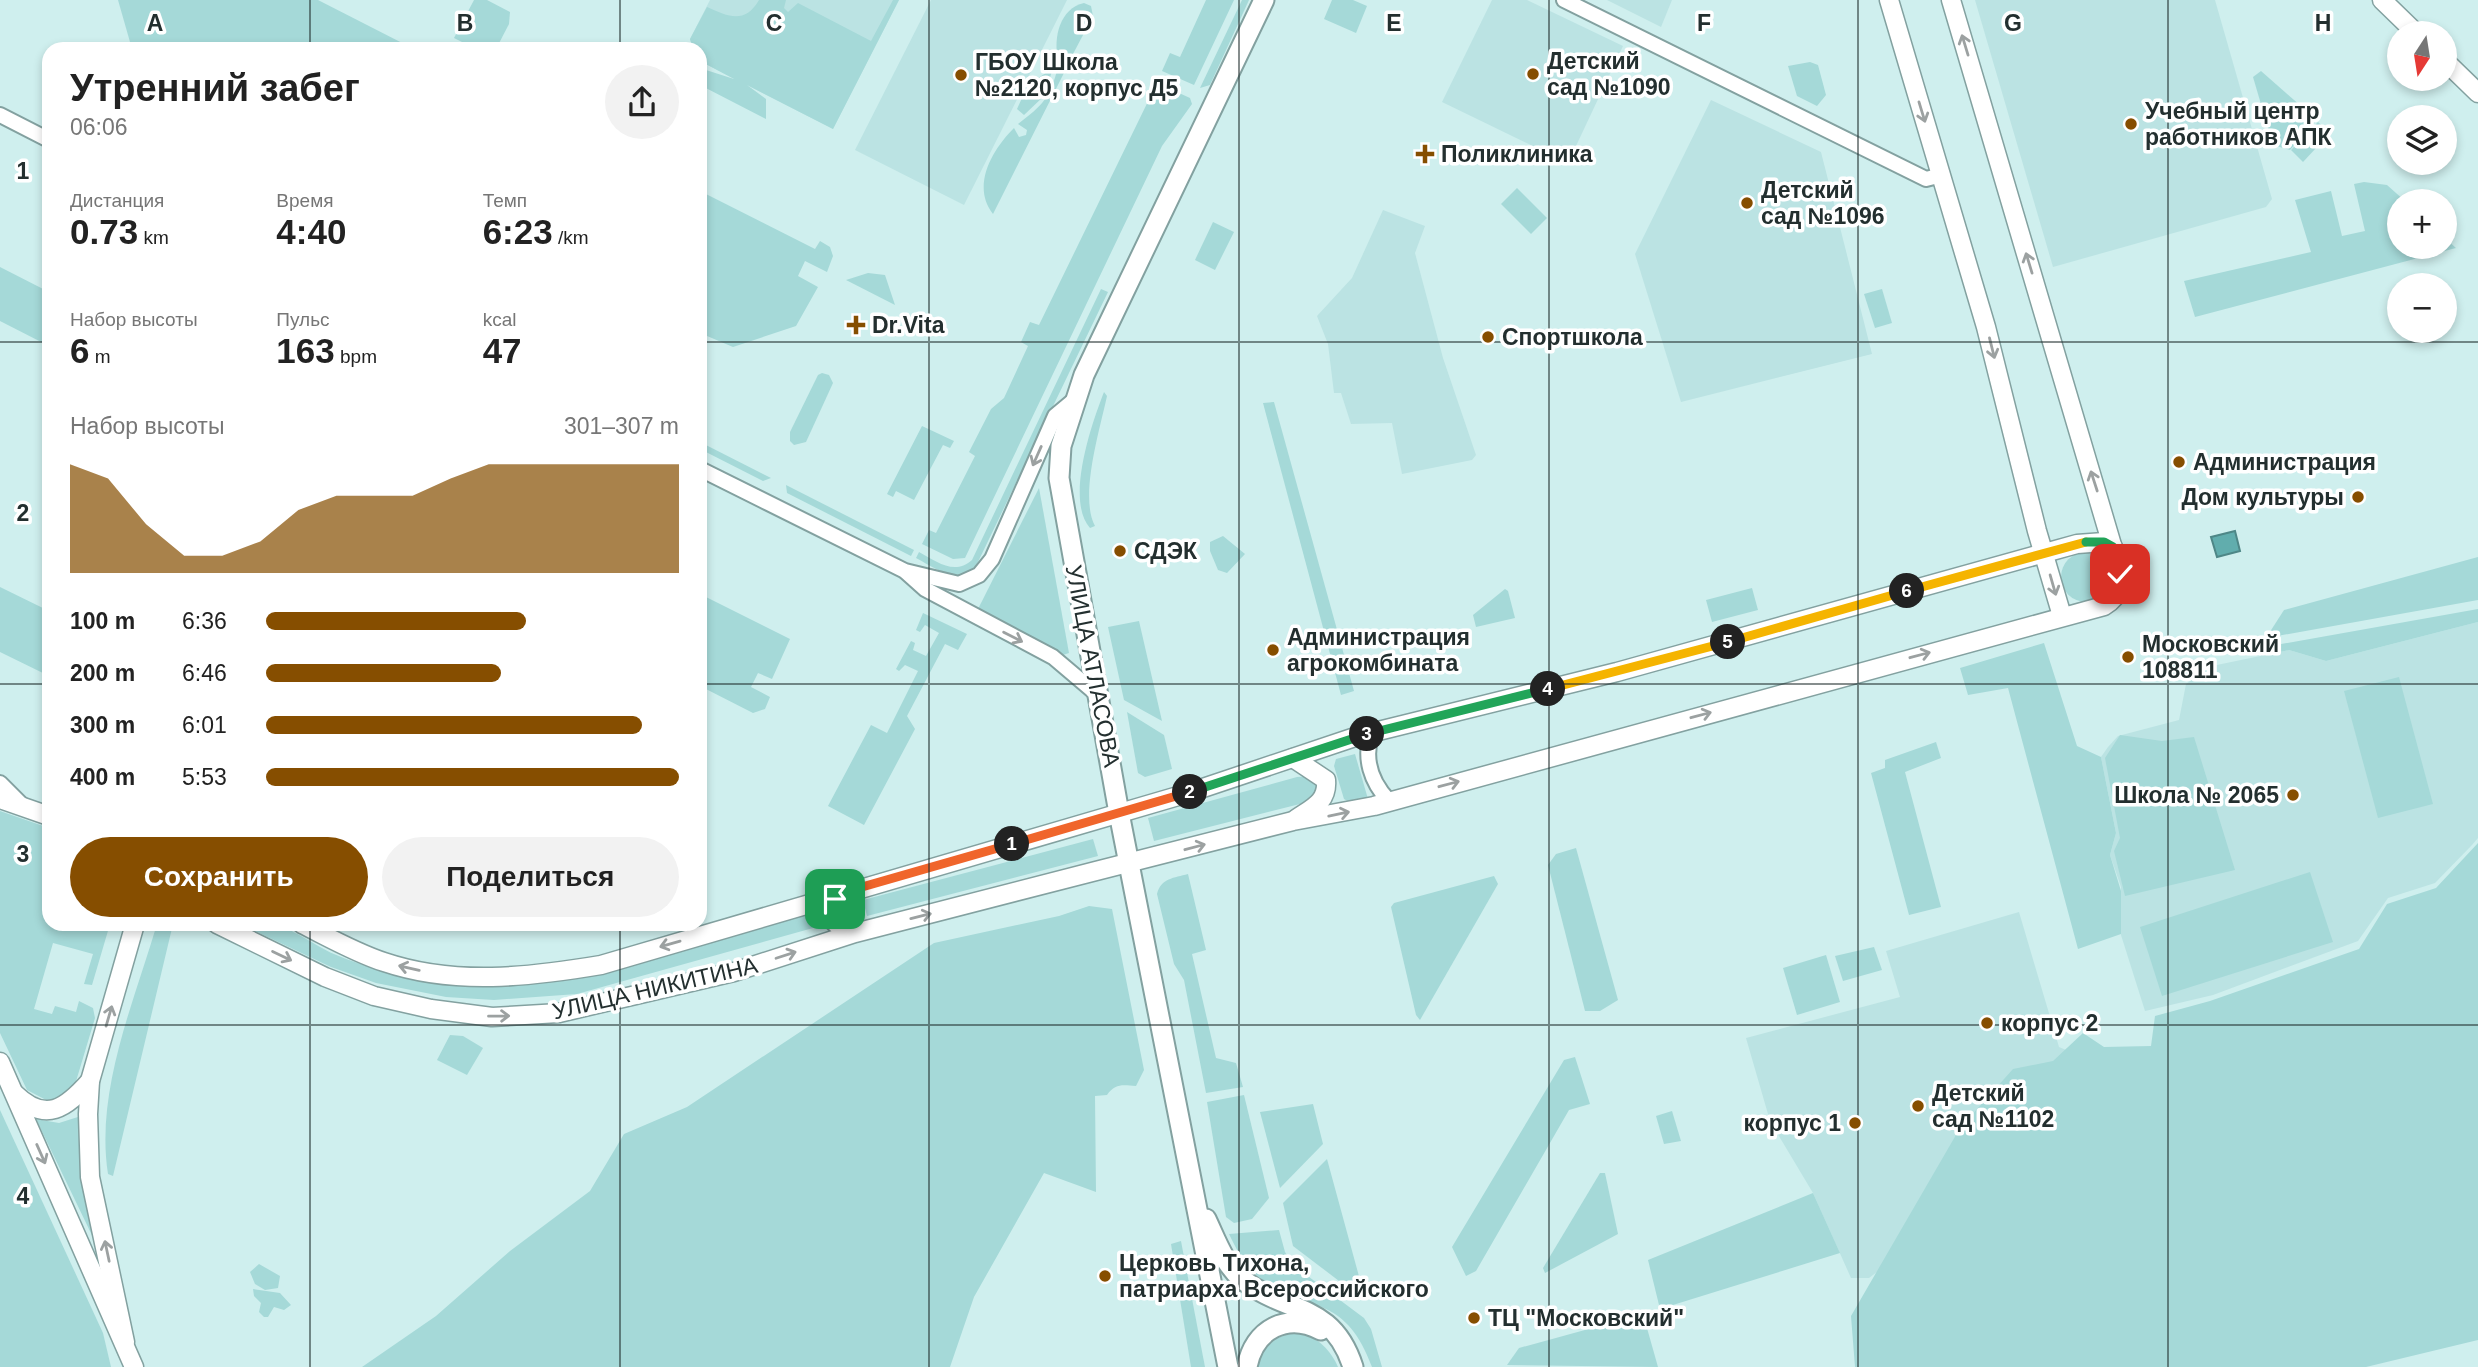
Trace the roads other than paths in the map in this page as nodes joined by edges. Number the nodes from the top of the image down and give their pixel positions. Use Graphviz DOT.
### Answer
graph roads {
  1 [pos="1264,0"];
  2 [pos="1564,0"];
  3 [pos="1889,0"];
  4 [pos="1951,0"];
  5 [pos="2382,0"];
  6 [pos="2404,21"];
  7 [pos="2457,73"];
  8 [pos="2478,93"];
  9 [pos="0,116"];
  10 [pos="42,137"];
  11 [pos="1941,174"];
  12 [pos="1073,401"];
  13 [pos="707,472"];
  14 [pos="2113,547"];
  15 [pos="2045,553"];
  16 [pos="905,571"];
  17 [pos="2062,616"];
  18 [pos="1100,698"];
  19 [pos="1372,732"];
  20 [pos="1293,758"];
  21 [pos="0,783"];
  22 [pos="0,799"];
  23 [pos="1389,801"];
  24 [pos="22,805"];
  25 [pos="42,813"];
  26 [pos="1119,813"];
  27 [pos="1293,821"];
  28 [pos="1129,863"];
  29 [pos="841,893"];
  30 [pos="133,931"];
  31 [pos="231,931"];
  32 [pos="317,931"];
  33 [pos="855,933"];
  34 [pos="0,1062"];
  35 [pos="90,1081"];
  36 [pos="13,1091"];
  37 [pos="1193,1193"];
  38 [pos="1338,1337"];
  39 [pos="125,1342"];
  40 [pos="134,1367"];
  41 [pos="1228,1367"];
  42 [pos="1247,1367"];
  43 [pos="1353,1367"];
  1 -- 12 [label="main road, УЛИЦА АТЛАСОВА"];
  2 -- 11 [label="street"];
  3 -- 11 [label="street, one-way"];
  14 -- 4 [label="street, one-way"];
  5 -- 6 [label="street"];
  7 -- 8 [label="street"];
  9 -- 10 [label="street"];
  11 -- 15 [label="street, one-way"];
  12 -- 16 [label="street, one-way"];
  12 -- 18 [label="main road, УЛИЦА АТЛАСОВА"];
  13 -- 16 [label="street"];
  14 -- 15 [label="street, УЛИЦА НИКИТИНА"];
  14 -- 17 [label="street, УЛИЦА НИКИТИНА"];
  15 -- 17 [label="street, one-way"];
  15 -- 19 [label="street, УЛИЦА НИКИТИНА"];
  16 -- 18 [label="street, one-way"];
  23 -- 17 [label="street, УЛИЦА НИКИТИНА, one-way"];
  18 -- 26 [label="main road, УЛИЦА АТЛАСОВА"];
  19 -- 20 [label="street, УЛИЦА НИКИТИНА"];
  19 -- 23 [label="street"];
  20 -- 26 [label="street, УЛИЦА НИКИТИНА"];
  20 -- 27 [label="street"];
  21 -- 24 [label="street"];
  22 -- 24 [label="street"];
  27 -- 23 [label="street, УЛИЦА НИКИТИНА, one-way"];
  24 -- 25 [label="street"];
  26 -- 28 [label="main road, УЛИЦА АТЛАСОВА"];
  26 -- 29 [label="street, УЛИЦА НИКИТИНА"];
  28 -- 27 [label="street, УЛИЦА НИКИТИНА, one-way"];
  33 -- 28 [label="street, УЛИЦА НИКИТИНА, one-way"];
  28 -- 37 [label="main road, УЛИЦА АТЛАСОВА"];
  29 -- 32 [label="street, УЛИЦА НИКИТИНА, one-way"];
  29 -- 33 [label="street"];
  35 -- 30 [label="street, one-way"];
  31 -- 33 [label="street, УЛИЦА НИКИТИНА, one-way"];
  34 -- 36 [label="street"];
  35 -- 36 [label="street"];
  39 -- 35 [label="street, one-way"];
  36 -- 39 [label="street, one-way"];
  37 -- 38 [label="main road"];
  37 -- 41 [label="main road, УЛИЦА АТЛАСОВА"];
  38 -- 42 [label="main road"];
  38 -- 43 [label="main road"];
  39 -- 40 [label="street"];
}
